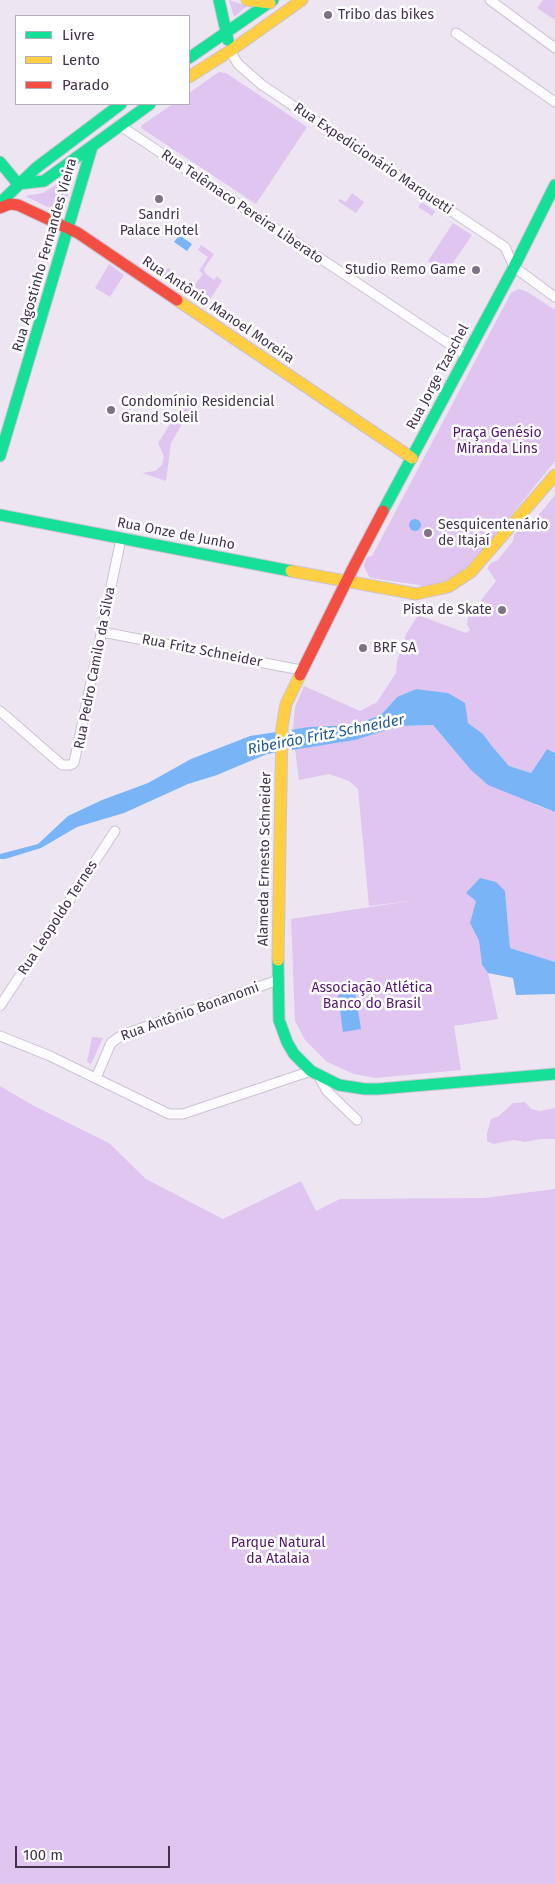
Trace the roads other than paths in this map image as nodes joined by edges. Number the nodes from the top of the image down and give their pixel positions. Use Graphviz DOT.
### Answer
graph roads {
  1 [pos="219,0"];
  2 [pos="248,0"];
  3 [pos="302,0"];
  4 [pos="490,0"];
  5 [pos="271,1"];
  6 [pos="227,33"];
  7 [pos="456,33"];
  8 [pos="555,48"];
  9 [pos="230,51"];
  10 [pos="190,57"];
  11 [pos="190,76"];
  12 [pos="555,102"];
  13 [pos="121,105"];
  14 [pos="149,105"];
  15 [pos="119,125"];
  16 [pos="92,147"];
  17 [pos="0,162"];
  18 [pos="18,184"];
  19 [pos="555,185"];
  20 [pos="0,203"];
  21 [pos="0,208"];
  22 [pos="69,228"];
  23 [pos="514,267"];
  24 [pos="555,297"];
  25 [pos="466,355"];
  26 [pos="0,456"];
  27 [pos="412,458"];
  28 [pos="555,475"];
  29 [pos="0,515"];
  30 [pos="121,539"];
  31 [pos="346,582"];
  32 [pos="102,632"];
  33 [pos="302,670"];
  34 [pos="0,711"];
  35 [pos="115,830"];
  36 [pos="278,980"];
  37 [pos="0,1006"];
  38 [pos="0,1036"];
  39 [pos="315,1074"];
  40 [pos="555,1074"];
  41 [pos="96,1078"];
  42 [pos="357,1120"];
  1 -- 6 [label="main road"];
  2 -- 5 [label="main road"];
  3 -- 9 [label="main road"];
  4 -- 8 [label="street"];
  5 -- 6 [label="main road"];
  6 -- 9 [label="main road"];
  6 -- 10 [label="main road"];
  7 -- 12 [label="street"];
  9 -- 11 [label="main road"];
  9 -- 23 [label="street, Rua Expedicionário Marquetti"];
  13 -- 18 [label="main road"];
  14 -- 15 [label="main road"];
  15 -- 16 [label="main road"];
  15 -- 25 [label="street, Rua Telêmaco Pereira Liberato"];
  16 -- 18 [label="main road"];
  16 -- 22 [label="main road, Rua Agostinho Fernandes Vieira"];
  17 -- 18 [label="main road"];
  18 -- 20 [label="main road"];
  19 -- 23 [label="main road, Rua Jorge Tzaschel"];
  21 -- 22 [label="main road, Rua Antônio Manoel Moreira"];
  22 -- 26 [label="main road, Rua Agostinho Fernandes Vieira"];
  22 -- 27 [label="main road, Rua Antônio Manoel Moreira"];
  23 -- 24 [label="street"];
  23 -- 25 [label="main road, Rua Jorge Tzaschel"];
  25 -- 27 [label="main road, Rua Jorge Tzaschel"];
  27 -- 31 [label="main road, Rua Jorge Tzaschel"];
  28 -- 31 [label="main road, Rua Onze de Junho"];
  29 -- 30 [label="main road, Rua Onze de Junho"];
  30 -- 31 [label="main road, Rua Onze de Junho"];
  30 -- 32 [label="street, Rua Pedro Camilo da Silva"];
  31 -- 33 [label="main road, Alameda Ernesto Schneider"];
  32 -- 33 [label="street, Rua Fritz Schneider"];
  32 -- 34 [label="street, Rua Pedro Camilo da Silva"];
  33 -- 36 [label="main road, Alameda Ernesto Schneider"];
  35 -- 37 [label="street, Rua Leopoldo Ternes"];
  36 -- 39 [label="main road, Alameda Ernesto Schneider"];
  36 -- 41 [label="street, Rua Antônio Bonanomi"];
  38 -- 41 [label="street"];
  39 -- 40 [label="main road"];
  39 -- 41 [label="street"];
  39 -- 42 [label="street"];
}
